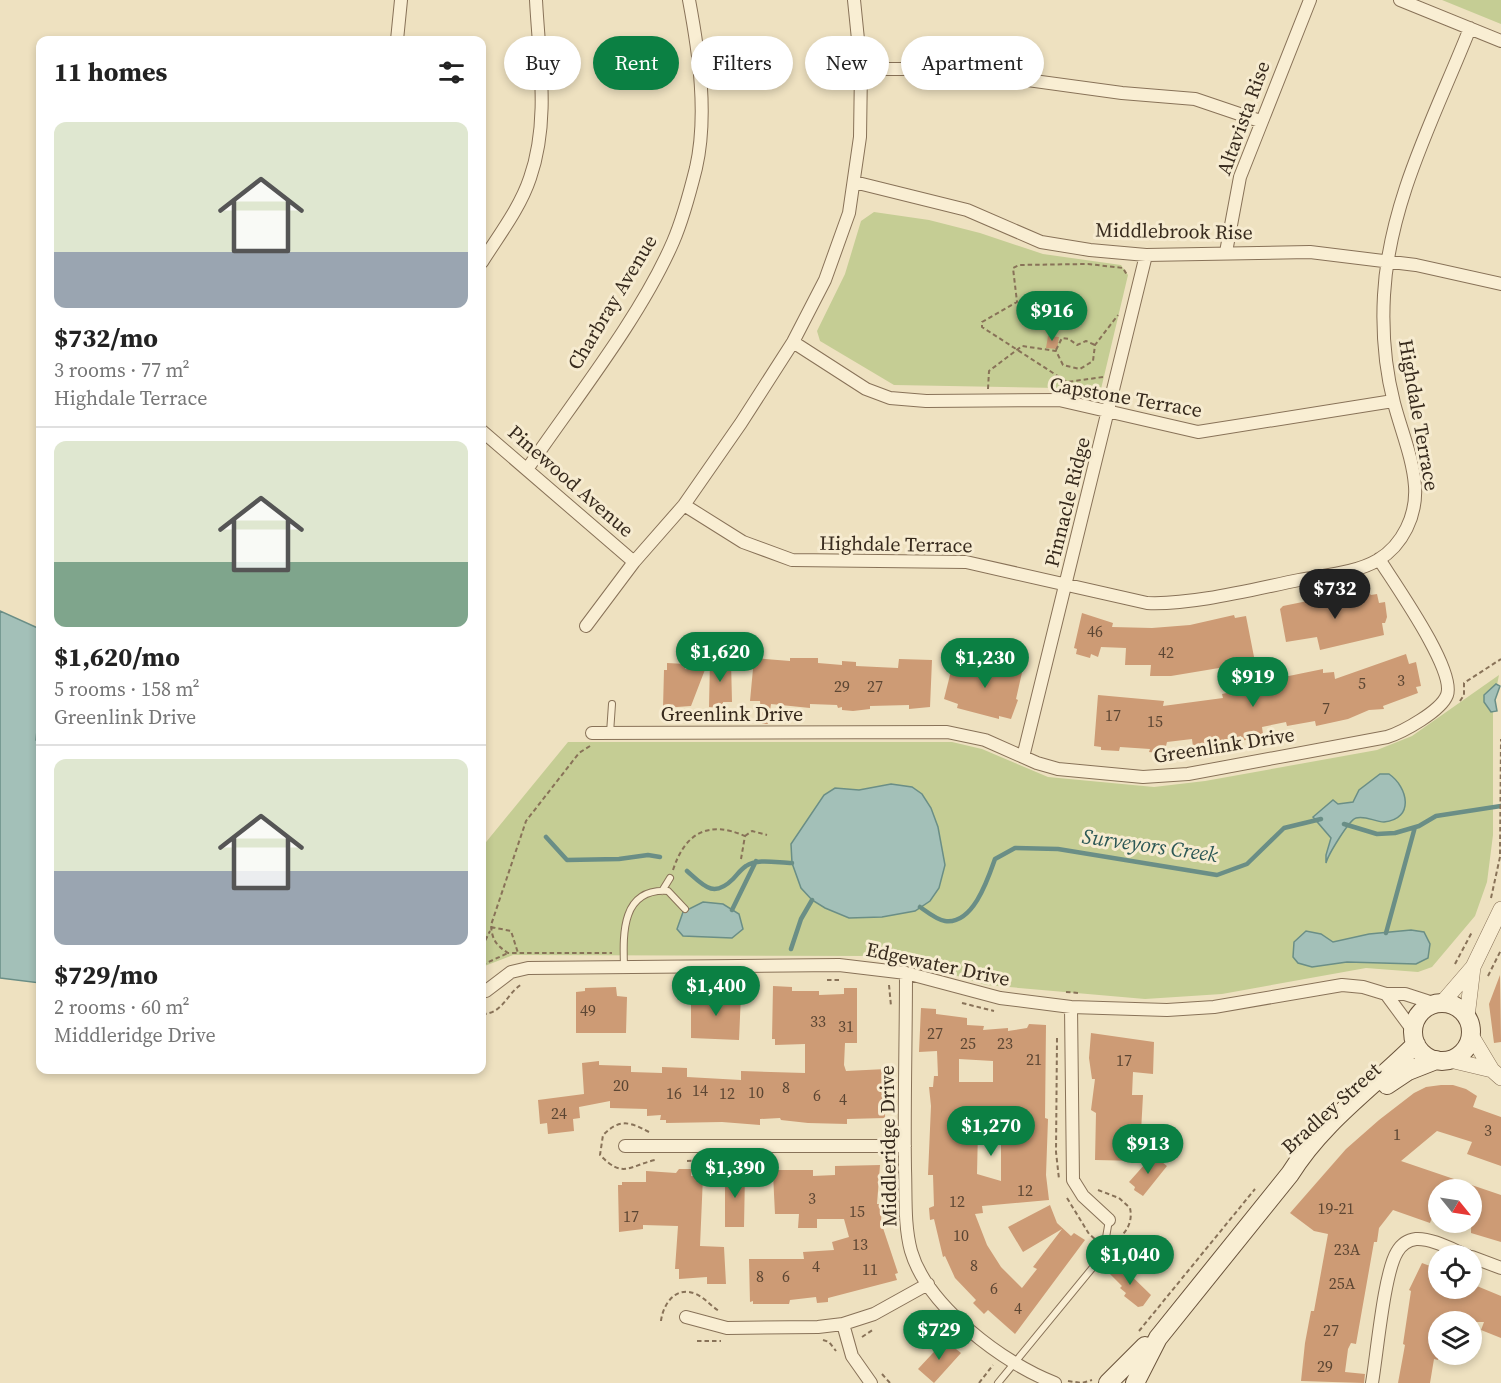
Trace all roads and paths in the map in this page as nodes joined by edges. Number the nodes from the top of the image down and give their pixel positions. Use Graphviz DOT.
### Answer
graph roads {
  1 [pos="401,0"];
  2 [pos="536,0"];
  3 [pos="689,0"];
  4 [pos="854,0"];
  5 [pos="1310,0"];
  6 [pos="1400,0"];
  7 [pos="1470,28"];
  8 [pos="397,36"];
  9 [pos="858,36"];
  10 [pos="1501,41"];
  11 [pos="889,70"];
  12 [pos="862,90"];
  13 [pos="1260,121"];
  14 [pos="854,182"];
  15 [pos="1226,252"];
  16 [pos="1146,255"];
  17 [pos="486,256"];
  18 [pos="1387,261"];
  19 [pos="1127,279"];
  20 [pos="1501,284"];
  21 [pos="1119,313"];
  22 [pos="793,342"];
  23 [pos="1095,345"];
  24 [pos="1017,349"];
  25 [pos="1056,351"];
  26 [pos="1103,377"];
  27 [pos="988,391"];
  28 [pos="1393,401"];
  29 [pos="1109,412"];
  30 [pos="486,434"];
  31 [pos="528,468"];
  32 [pos="684,504"];
  33 [pos="1379,559"];
  34 [pos="634,562"];
  35 [pos="1067,585"];
  36 [pos="586,626"];
  37 [pos="612,704"];
  38 [pos="609,734"];
  39 [pos="1501,738"];
  40 [pos="593,740"];
  41 [pos="1500,752"];
  42 [pos="1023,757"];
  43 [pos="1500,830"];
  44 [pos="767,835"];
  45 [pos="745,837"];
  46 [pos="741,859"];
  47 [pos="670,878"];
  48 [pos="662,891"];
  49 [pos="1495,905"];
  50 [pos="685,909"];
  51 [pos="491,929"];
  52 [pos="1473,930"];
  53 [pos="486,939"];
  54 [pos="1501,950"];
  55 [pos="508,953"];
  56 [pos="518,953"];
  57 [pos="624,953"];
  58 [pos="867,954"];
  59 [pos="902,959"];
  60 [pos="486,963"];
  61 [pos="624,967"];
  62 [pos="1473,967"];
  63 [pos="1451,972"];
  64 [pos="906,974"];
  65 [pos="1486,979"];
  66 [pos="825,980"];
  67 [pos="846,980"];
  68 [pos="528,982"];
  69 [pos="884,982"];
  70 [pos="486,991"];
  71 [pos="1062,992"];
  72 [pos="1086,993"];
  73 [pos="1386,994"];
  74 [pos="1439,1004"];
  75 [pos="1071,1007"];
  76 [pos="891,1010"];
  77 [pos="486,1014"];
  78 [pos="1467,1017"];
  79 [pos="1471,1035"];
  80 [pos="1415,1038"];
  81 [pos="1443,1060"];
  82 [pos="1496,1074"];
  83 [pos="653,1133"];
  84 [pos="625,1146"];
  85 [pos="905,1146"];
  86 [pos="657,1160"];
  87 [pos="680,1160"];
  88 [pos="713,1160"];
  89 [pos="1290,1174"];
  90 [pos="1109,1220"];
  91 [pos="1437,1245"];
  92 [pos="1482,1261"];
  93 [pos="1501,1268"];
  94 [pos="928,1284"];
  95 [pos="724,1313"];
  96 [pos="686,1317"];
  97 [pos="661,1321"];
  98 [pos="843,1324"];
  99 [pos="1168,1324"];
  100 [pos="880,1326"];
  101 [pos="812,1340"];
  102 [pos="697,1341"];
  103 [pos="732,1341"];
  104 [pos="860,1341"];
  105 [pos="840,1359"];
  106 [pos="1015,1363"];
  107 [pos="993,1365"];
  108 [pos="879,1370"];
  109 [pos="1034,1378"];
  110 [pos="871,1383"];
  111 [pos="890,1383"];
  112 [pos="979,1383"];
  113 [pos="998,1383"];
  114 [pos="1055,1383"];
  115 [pos="1108,1383"];
  116 [pos="1135,1383"];
  117 [pos="1372,1383"];
  1 -- 8 [label="street"];
  2 -- 17 [label="street"];
  3 -- 31 [label="street, Charbray Avenue"];
  4 -- 9 [label="street"];
  5 -- 13 [label="street, Altavista Rise"];
  6 -- 7 [label="street"];
  7 -- 10 [label="street"];
  7 -- 18 [label="street, Highdale Terrace"];
  11 -- 13 [label="street"];
  12 -- 14 [label="street"];
  13 -- 15 [label="street, Altavista Rise"];
  14 -- 16 [label="street, Middlebrook Rise"];
  14 -- 22 [label="street"];
  15 -- 16 [label="street, Middlebrook Rise"];
  15 -- 18 [label="street, Middlebrook Rise"];
  16 -- 29 [label="street, Pinnacle Ridge"];
  18 -- 20 [label="street, Middlebrook Rise"];
  18 -- 28 [label="street, Highdale Terrace"];
  19 -- 24 [label="path"];
  21 -- 23 [label="path"];
  22 -- 29 [label="street, Capstone Terrace"];
  22 -- 32 [label="street"];
  23 -- 25 [label="path"];
  23 -- 25 [label="path"];
  24 -- 25 [label="path"];
  24 -- 26 [label="path"];
  24 -- 27 [label="path"];
  28 -- 29 [label="street, Capstone Terrace"];
  28 -- 33 [label="street, Highdale Terrace"];
  29 -- 35 [label="street, Pinnacle Ridge"];
  30 -- 31 [label="street, Pinewood Avenue"];
  31 -- 34 [label="street, Pinewood Avenue"];
  32 -- 34 [label="street"];
  32 -- 35 [label="street, Highdale Terrace"];
  33 -- 35 [label="street, Highdale Terrace"];
  33 -- 42 [label="street, Greenlink Drive"];
  34 -- 36 [label="street"];
  35 -- 42 [label="street, Pinnacle Ridge"];
  37 -- 38 [label="lane"];
  38 -- 40 [label="street, Greenlink Drive"];
  38 -- 42 [label="street, Greenlink Drive"];
  39 -- 41 [label="path"];
  40 -- 51 [label="path"];
  41 -- 43 [label="path"];
  43 -- 49 [label="path"];
  44 -- 45 [label="path"];
  45 -- 46 [label="path"];
  45 -- 47 [label="path"];
  47 -- 48 [label="lane"];
  48 -- 50 [label="lane"];
  48 -- 57 [label="lane"];
  49 -- 62 [label="street"];
  51 -- 53 [label="path"];
  51 -- 55 [label="path"];
  51 -- 56 [label="path"];
  52 -- 63 [label="path"];
  54 -- 65 [label="path"];
  55 -- 56 [label="path"];
  55 -- 60 [label="path"];
  56 -- 57 [label="path"];
  57 -- 61 [label="lane"];
  58 -- 59 [label="path"];
  61 -- 64 [label="street, Edgewater Drive"];
  61 -- 70 [label="street, Edgewater Drive"];
  62 -- 74 [label="street"];
  62 -- 78 [label="street"];
  64 -- 75 [label="street, Edgewater Drive"];
  64 -- 85 [label="street, Middleridge Drive"];
  66 -- 67 [label="path"];
  68 -- 77 [label="path"];
  69 -- 76 [label="path"];
  71 -- 72 [label="path"];
  73 -- 74 [label="street, Edgewater Drive"];
  73 -- 75 [label="street, Edgewater Drive"];
  73 -- 80 [label="street"];
  74 -- 78 [label="main road"];
  74 -- 80 [label="main road"];
  75 -- 90 [label="street"];
  78 -- 79 [label="main road"];
  79 -- 81 [label="main road"];
  79 -- 82 [label="street"];
  80 -- 81 [label="main road"];
  80 -- 89 [label="main road, Bradley Street"];
  81 -- 82 [label="street"];
  81 -- 89 [label="main road, Bradley Street"];
  83 -- 86 [label="path"];
  84 -- 85 [label="street"];
  85 -- 94 [label="street, Middleridge Drive"];
  87 -- 88 [label="path"];
  89 -- 99 [label="main road, Bradley Street"];
  90 -- 106 [label="lane"];
  91 -- 117 [label="street"];
  92 -- 93 [label="street"];
  94 -- 98 [label="street"];
  94 -- 106 [label="street, Middleridge Drive"];
  95 -- 97 [label="path"];
  96 -- 98 [label="street"];
  98 -- 110 [label="street"];
  99 -- 115 [label="main road, Bradley Street"];
  99 -- 116 [label="main road, Bradley Street"];
  100 -- 104 [label="path"];
  101 -- 105 [label="path"];
  102 -- 103 [label="path"];
  106 -- 109 [label="street, Middleridge Drive"];
  106 -- 113 [label="lane"];
  107 -- 112 [label="path"];
  108 -- 111 [label="path"];
  109 -- 114 [label="street, Middleridge Drive"];
}
